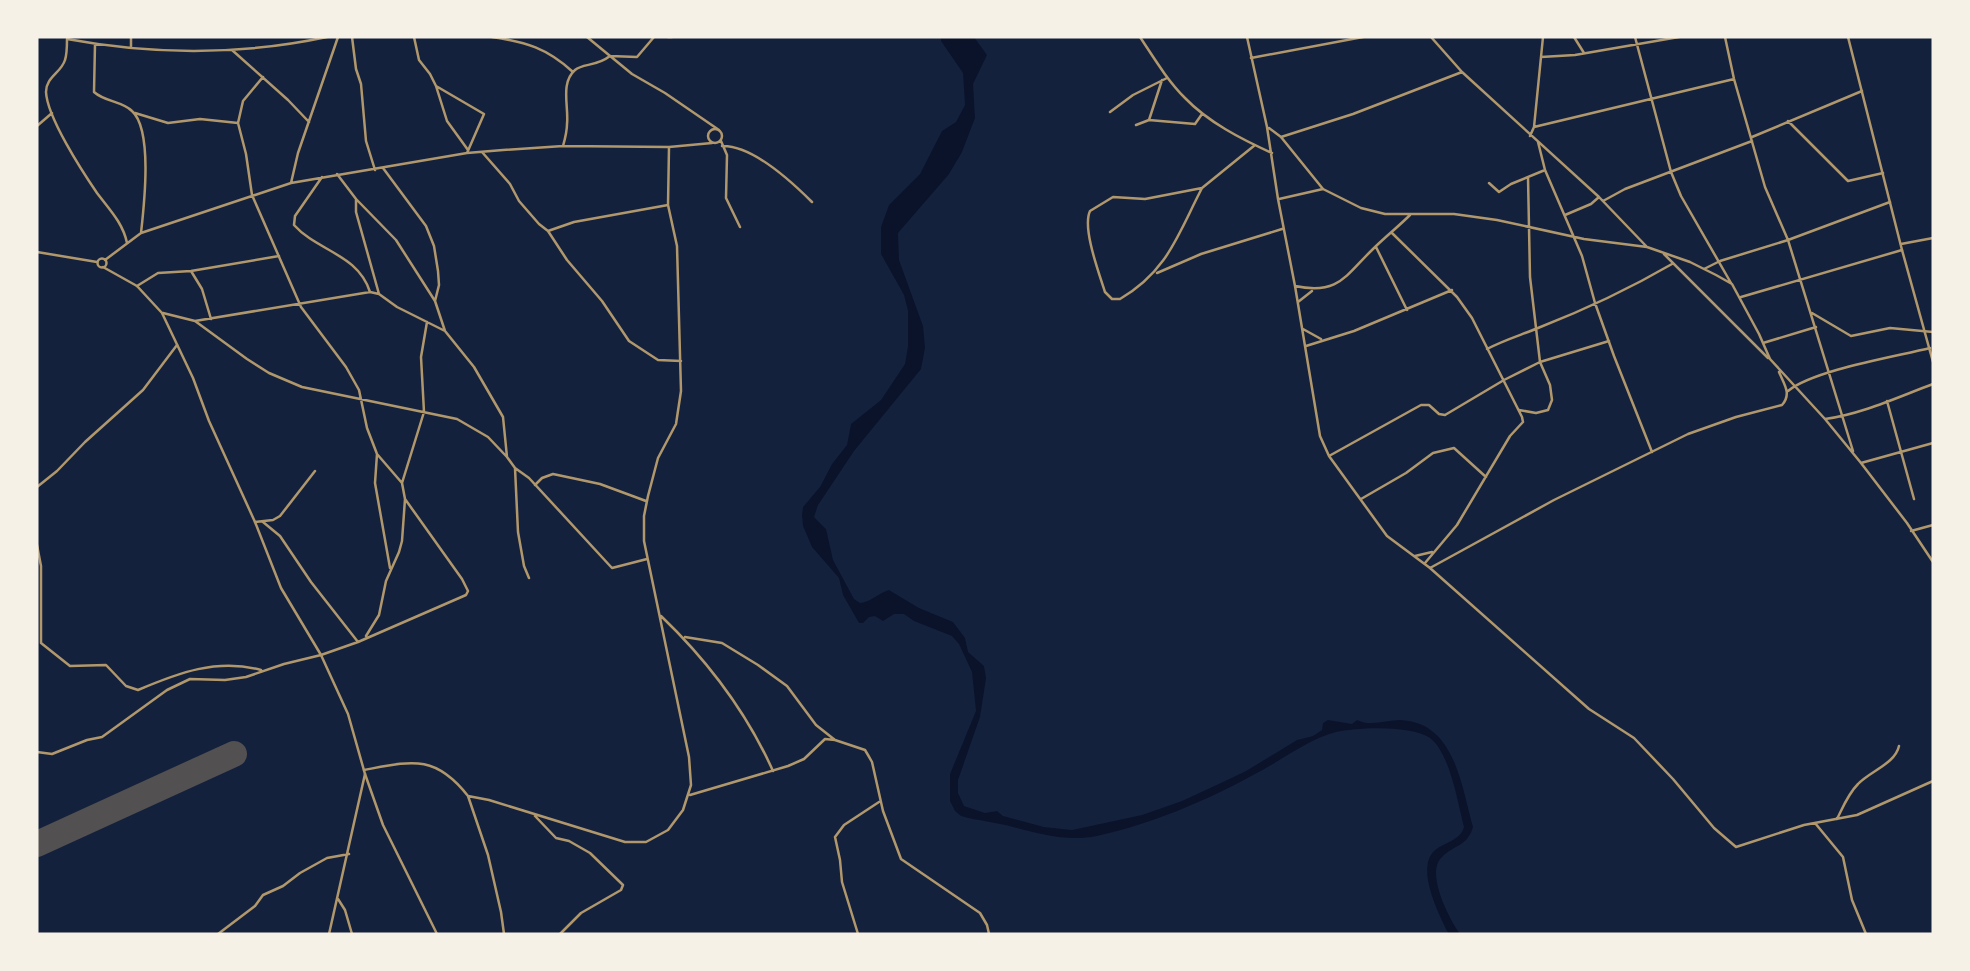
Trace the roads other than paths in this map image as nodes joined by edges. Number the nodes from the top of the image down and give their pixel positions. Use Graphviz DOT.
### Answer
graph roads {
  1 [pos="62,37"];
  2 [pos="131,37"];
  3 [pos="327,37"];
  4 [pos="338,37"];
  5 [pos="352,37"];
  6 [pos="414,37"];
  7 [pos="492,37"];
  8 [pos="587,37"];
  9 [pos="654,37"];
  10 [pos="1140,37"];
  11 [pos="1247,37"];
  12 [pos="1363,37"];
  13 [pos="1431,37"];
  14 [pos="1543,37"];
  15 [pos="1574,37"];
  16 [pos="1635,37"];
  17 [pos="1679,37"];
  18 [pos="1725,37"];
  19 [pos="1848,37"];
  20 [pos="67,39"];
  21 [pos="95,44"];
  22 [pos="1637,45"];
  23 [pos="131,48"];
  24 [pos="230,49"];
  25 [pos="1584,53"];
  26 [pos="610,56"];
  27 [pos="1541,57"];
  28 [pos="1251,58"];
  29 [pos="573,72"];
  30 [pos="1462,72"];
  31 [pos="263,77"];
  32 [pos="1167,78"];
  33 [pos="1734,79"];
  34 [pos="1162,80"];
  35 [pos="436,86"];
  36 [pos="1862,91"];
  37 [pos="1649,99"];
  38 [pos="1110,112"];
  39 [pos="52,113"];
  40 [pos="135,113"];
  41 [pos="1202,114"];
  42 [pos="1149,120"];
  43 [pos="708,121"];
  44 [pos="1788,121"];
  45 [pos="309,122"];
  46 [pos="238,123"];
  47 [pos="1136,125"];
  48 [pos="37,127"];
  49 [pos="1267,127"];
  50 [pos="1534,127"];
  51 [pos="719,130"];
  52 [pos="709,134"];
  53 [pos="1530,136"];
  54 [pos="1281,137"];
  55 [pos="1752,139"];
  56 [pos="721,141"];
  57 [pos="1538,142"];
  58 [pos="712,143"];
  59 [pos="700,145"];
  60 [pos="1255,145"];
  61 [pos="563,146"];
  62 [pos="722,146"];
  63 [pos="669,147"];
  64 [pos="468,152"];
  65 [pos="482,152"];
  66 [pos="1272,153"];
  67 [pos="383,168"];
  68 [pos="375,170"];
  69 [pos="1545,170"];
  70 [pos="1671,172"];
  71 [pos="1883,173"];
  72 [pos="337,174"];
  73 [pos="322,177"];
  74 [pos="1528,177"];
  75 [pos="1522,179"];
  76 [pos="291,183"];
  77 [pos="1489,183"];
  78 [pos="1528,184"];
  79 [pos="1202,188"];
  80 [pos="1323,189"];
  81 [pos="252,195"];
  82 [pos="1599,197"];
  83 [pos="356,199"];
  84 [pos="1278,199"];
  85 [pos="1603,201"];
  86 [pos="812,202"];
  87 [pos="1890,202"];
  88 [pos="668,205"];
  89 [pos="1411,214"];
  90 [pos="1565,215"];
  91 [pos="1529,225"];
  92 [pos="740,227"];
  93 [pos="1283,229"];
  94 [pos="548,231"];
  95 [pos="141,233"];
  96 [pos="1392,233"];
  97 [pos="1574,237"];
  98 [pos="1933,239"];
  99 [pos="1788,240"];
  100 [pos="127,243"];
  101 [pos="1901,244"];
  102 [pos="1375,247"];
  103 [pos="1647,247"];
  104 [pos="1902,250"];
  105 [pos="37,252"];
  106 [pos="1661,252"];
  107 [pos="279,256"];
  108 [pos="105,260"];
  109 [pos="1720,261"];
  110 [pos="97,262"];
  111 [pos="1672,264"];
  112 [pos="103,267"];
  113 [pos="1704,269"];
  114 [pos="191,271"];
  115 [pos="1154,275"];
  116 [pos="1801,280"];
  117 [pos="1732,284"];
  118 [pos="137,286"];
  119 [pos="1295,286"];
  120 [pos="1313,290"];
  121 [pos="1452,290"];
  122 [pos="370,292"];
  123 [pos="1448,293"];
  124 [pos="379,294"];
  125 [pos="1457,297"];
  126 [pos="1739,297"];
  127 [pos="435,301"];
  128 [pos="299,302"];
  129 [pos="1298,302"];
  130 [pos="1595,303"];
  131 [pos="1407,310"];
  132 [pos="162,313"];
  133 [pos="1811,313"];
  134 [pos="211,320"];
  135 [pos="195,321"];
  136 [pos="427,322"];
  137 [pos="1816,327"];
  138 [pos="1303,329"];
  139 [pos="1536,329"];
  140 [pos="445,331"];
  141 [pos="1925,332"];
  142 [pos="1933,332"];
  143 [pos="1321,339"];
  144 [pos="1609,341"];
  145 [pos="1763,343"];
  146 [pos="177,345"];
  147 [pos="1306,346"];
  148 [pos="1930,348"];
  149 [pos="1487,349"];
  150 [pos="1770,359"];
  151 [pos="681,361"];
  152 [pos="1540,362"];
  153 [pos="1933,362"];
  154 [pos="1778,369"];
  155 [pos="1830,373"];
  156 [pos="1504,380"];
  157 [pos="1933,384"];
  158 [pos="1794,386"];
  159 [pos="1787,391"];
  160 [pos="363,398"];
  161 [pos="1886,401"];
  162 [pos="1519,410"];
  163 [pos="424,412"];
  164 [pos="1842,417"];
  165 [pos="1825,419"];
  166 [pos="1650,443"];
  167 [pos="1933,443"];
  168 [pos="1660,448"];
  169 [pos="1901,451"];
  170 [pos="1652,452"];
  171 [pos="377,454"];
  172 [pos="1855,455"];
  173 [pos="1329,456"];
  174 [pos="508,457"];
  175 [pos="1860,463"];
  176 [pos="515,468"];
  177 [pos="315,471"];
  178 [pos="1486,477"];
  179 [pos="402,482"];
  180 [pos="535,485"];
  181 [pos="37,487"];
  182 [pos="405,499"];
  183 [pos="1914,499"];
  184 [pos="1360,500"];
  185 [pos="647,501"];
  186 [pos="255,522"];
  187 [pos="263,522"];
  188 [pos="1907,523"];
  189 [pos="1933,525"];
  190 [pos="1917,527"];
  191 [pos="1911,531"];
  192 [pos="37,545"];
  193 [pos="1433,552"];
  194 [pos="1415,556"];
  195 [pos="647,559"];
  196 [pos="1933,562"];
  197 [pos="1425,563"];
  198 [pos="1430,568"];
  199 [pos="391,571"];
  200 [pos="529,578"];
  201 [pos="661,616"];
  202 [pos="365,637"];
  203 [pos="682,637"];
  204 [pos="358,642"];
  205 [pos="321,655"];
  206 [pos="263,671"];
  207 [pos="835,740"];
  208 [pos="1899,746"];
  209 [pos="37,752"];
  210 [pos="774,771"];
  211 [pos="364,772"];
  212 [pos="1933,781"];
  213 [pos="690,795"];
  214 [pos="468,796"];
  215 [pos="880,802"];
  216 [pos="533,813"];
  217 [pos="1837,819"];
  218 [pos="1815,823"];
  219 [pos="349,853"];
  220 [pos="338,899"];
  221 [pos="218,934"];
  222 [pos="329,934"];
  223 [pos="352,934"];
  224 [pos="437,934"];
  225 [pos="504,934"];
  226 [pos="560,934"];
  227 [pos="858,934"];
  228 [pos="989,934"];
  229 [pos="1866,934"];
  1 -- 20 [label="street"];
  2 -- 23 [label="street"];
  3 -- 24 [label="street"];
  4 -- 45 [label="street"];
  5 -- 68 [label="street"];
  6 -- 35 [label="street"];
  7 -- 29 [label="street"];
  8 -- 26 [label="street"];
  9 -- 26 [label="street"];
  10 -- 32 [label="street"];
  11 -- 28 [label="street"];
  12 -- 28 [label="street"];
  13 -- 30 [label="street"];
  14 -- 27 [label="street"];
  15 -- 25 [label="street"];
  16 -- 22 [label="street"];
  17 -- 22 [label="street"];
  18 -- 33 [label="street"];
  19 -- 36 [label="street"];
  20 -- 21 [label="street"];
  20 -- 39 [label="street"];
  21 -- 23 [label="street"];
  21 -- 40 [label="street"];
  22 -- 25 [label="street"];
  22 -- 37 [label="street"];
  23 -- 24 [label="street"];
  24 -- 31 [label="street"];
  25 -- 27 [label="street"];
  26 -- 29 [label="street"];
  26 -- 43 [label="street"];
  27 -- 50 [label="street"];
  28 -- 49 [label="street"];
  29 -- 61 [label="street"];
  30 -- 53 [label="street"];
  30 -- 54 [label="street"];
  31 -- 45 [label="street"];
  31 -- 46 [label="street"];
  32 -- 34 [label="street"];
  32 -- 41 [label="street"];
  33 -- 37 [label="street"];
  33 -- 55 [label="street"];
  34 -- 38 [label="street"];
  34 -- 42 [label="street"];
  35 -- 64 [label="street"];
  35 -- 64 [label="street"];
  36 -- 44 [label="street"];
  36 -- 71 [label="street"];
  37 -- 50 [label="street"];
  37 -- 70 [label="street"];
  39 -- 48 [label="street"];
  39 -- 100 [label="street"];
  40 -- 46 [label="street"];
  40 -- 95 [label="street"];
  41 -- 42 [label="street"];
  41 -- 60 [label="street"];
  42 -- 47 [label="street"];
  43 -- 51 [label="street"];
  43 -- 52 [label="street"];
  44 -- 55 [label="street"];
  44 -- 71 [label="street"];
  45 -- 76 [label="street"];
  46 -- 81 [label="street"];
  49 -- 54 [label="street"];
  49 -- 66 [label="street"];
  50 -- 53 [label="street"];
  51 -- 52 [label="street"];
  51 -- 56 [label="street"];
  52 -- 58 [label="street"];
  52 -- 59 [label="street"];
  53 -- 57 [label="street"];
  54 -- 80 [label="street"];
  55 -- 70 [label="street"];
  55 -- 99 [label="street"];
  56 -- 58 [label="street"];
  56 -- 62 [label="street"];
  57 -- 69 [label="street"];
  57 -- 82 [label="street"];
  58 -- 59 [label="street"];
  59 -- 63 [label="street"];
  60 -- 66 [label="street"];
  60 -- 79 [label="street"];
  61 -- 63 [label="street"];
  61 -- 65 [label="street"];
  62 -- 86 [label="street"];
  62 -- 92 [label="street"];
  63 -- 88 [label="street"];
  64 -- 65 [label="street"];
  64 -- 67 [label="street"];
  65 -- 94 [label="street"];
  66 -- 84 [label="street"];
  67 -- 68 [label="street"];
  67 -- 127 [label="street"];
  68 -- 72 [label="street"];
  69 -- 74 [label="street"];
  69 -- 90 [label="street"];
  70 -- 85 [label="street"];
  70 -- 109 [label="street"];
  71 -- 87 [label="street"];
  72 -- 73 [label="street"];
  72 -- 83 [label="street"];
  73 -- 76 [label="street"];
  73 -- 122 [label="street"];
  74 -- 75 [label="street"];
  74 -- 78 [label="street"];
  75 -- 77 [label="street"];
  75 -- 78 [label="street"];
  76 -- 81 [label="street"];
  78 -- 91 [label="street"];
  79 -- 115 [label="street"];
  79 -- 115 [label="street"];
  80 -- 84 [label="street"];
  80 -- 89 [label="street"];
  81 -- 95 [label="street"];
  81 -- 107 [label="street"];
  82 -- 85 [label="street"];
  82 -- 90 [label="street"];
  83 -- 124 [label="street"];
  83 -- 127 [label="street"];
  84 -- 93 [label="street"];
  85 -- 103 [label="street"];
  87 -- 99 [label="street"];
  87 -- 101 [label="street"];
  88 -- 94 [label="street"];
  88 -- 151 [label="street"];
  89 -- 91 [label="street"];
  89 -- 96 [label="street"];
  90 -- 97 [label="street"];
  91 -- 97 [label="street"];
  91 -- 139 [label="street"];
  93 -- 115 [label="street"];
  93 -- 119 [label="street"];
  94 -- 151 [label="street"];
  95 -- 100 [label="street"];
  96 -- 102 [label="street"];
  96 -- 121 [label="street"];
  97 -- 103 [label="street"];
  97 -- 130 [label="street"];
  98 -- 101 [label="street"];
  99 -- 109 [label="street"];
  99 -- 116 [label="street"];
  100 -- 108 [label="street"];
  101 -- 104 [label="street"];
  102 -- 120 [label="street"];
  102 -- 131 [label="street"];
  103 -- 106 [label="street"];
  104 -- 116 [label="street"];
  104 -- 141 [label="street"];
  105 -- 110 [label="street"];
  106 -- 111 [label="street"];
  106 -- 113 [label="street"];
  107 -- 114 [label="street"];
  107 -- 128 [label="street"];
  108 -- 110 [label="street"];
  108 -- 112 [label="street"];
  109 -- 113 [label="street"];
  109 -- 117 [label="street"];
  110 -- 112 [label="street"];
  111 -- 130 [label="street"];
  111 -- 150 [label="street"];
  112 -- 118 [label="street"];
  113 -- 117 [label="street"];
  114 -- 118 [label="street"];
  114 -- 134 [label="street"];
  116 -- 126 [label="street"];
  116 -- 133 [label="street"];
  117 -- 126 [label="street"];
  118 -- 132 [label="street"];
  119 -- 120 [label="street"];
  119 -- 129 [label="street"];
  120 -- 129 [label="street"];
  121 -- 123 [label="street"];
  121 -- 125 [label="street"];
  122 -- 124 [label="street"];
  122 -- 128 [label="street"];
  123 -- 125 [label="street"];
  123 -- 131 [label="street"];
  124 -- 136 [label="street"];
  125 -- 149 [label="street"];
  126 -- 145 [label="street"];
  127 -- 140 [label="street"];
  128 -- 134 [label="street"];
  128 -- 160 [label="street"];
  129 -- 138 [label="street"];
  130 -- 139 [label="street"];
  130 -- 144 [label="street"];
  131 -- 143 [label="street"];
  132 -- 135 [label="street"];
  132 -- 146 [label="street"];
  133 -- 137 [label="street"];
  133 -- 141 [label="street"];
  134 -- 135 [label="street"];
  135 -- 160 [label="street"];
  136 -- 140 [label="street"];
  136 -- 163 [label="street"];
  137 -- 145 [label="street"];
  137 -- 155 [label="street"];
  138 -- 143 [label="street"];
  138 -- 147 [label="street"];
  139 -- 149 [label="street"];
  139 -- 152 [label="street"];
  140 -- 174 [label="street"];
  141 -- 142 [label="street"];
  141 -- 148 [label="street"];
  143 -- 147 [label="street"];
  144 -- 152 [label="street"];
  144 -- 166 [label="street"];
  145 -- 150 [label="street"];
  146 -- 181 [label="street"];
  146 -- 186 [label="street"];
  147 -- 173 [label="street"];
  148 -- 153 [label="street"];
  148 -- 155 [label="street"];
  149 -- 156 [label="street"];
  150 -- 154 [label="street"];
  151 -- 185 [label="street"];
  152 -- 156 [label="street"];
  152 -- 162 [label="street"];
  154 -- 158 [label="street"];
  154 -- 159 [label="street"];
  155 -- 158 [label="street"];
  155 -- 164 [label="street"];
  156 -- 162 [label="street"];
  156 -- 173 [label="street"];
  157 -- 161 [label="street"];
  158 -- 159 [label="street"];
  158 -- 165 [label="street"];
  159 -- 168 [label="street"];
  160 -- 163 [label="street"];
  160 -- 171 [label="street"];
  161 -- 164 [label="street"];
  161 -- 169 [label="street"];
  162 -- 178 [label="street"];
  163 -- 174 [label="street"];
  163 -- 179 [label="street"];
  164 -- 165 [label="street"];
  164 -- 172 [label="street"];
  165 -- 172 [label="street"];
  166 -- 168 [label="street"];
  166 -- 170 [label="street"];
  167 -- 169 [label="street"];
  168 -- 170 [label="street"];
  169 -- 175 [label="street"];
  169 -- 183 [label="street"];
  170 -- 198 [label="street"];
  171 -- 179 [label="street"];
  171 -- 199 [label="street"];
  172 -- 175 [label="street"];
  173 -- 184 [label="street"];
  174 -- 176 [label="street"];
  175 -- 188 [label="street"];
  176 -- 180 [label="street"];
  176 -- 200 [label="street"];
  177 -- 187 [label="street"];
  178 -- 184 [label="street"];
  178 -- 193 [label="street"];
  179 -- 182 [label="street"];
  180 -- 185 [label="street"];
  180 -- 195 [label="street"];
  182 -- 199 [label="street"];
  182 -- 202 [label="street"];
  184 -- 194 [label="street"];
  185 -- 195 [label="street"];
  186 -- 187 [label="street"];
  186 -- 205 [label="street"];
  187 -- 204 [label="street"];
  188 -- 190 [label="street"];
  188 -- 191 [label="street"];
  189 -- 190 [label="street"];
  190 -- 191 [label="street"];
  191 -- 196 [label="street"];
  192 -- 206 [label="street"];
  193 -- 194 [label="street"];
  193 -- 197 [label="street"];
  194 -- 197 [label="street"];
  195 -- 201 [label="street"];
  197 -- 198 [label="street"];
  198 -- 218 [label="street"];
  199 -- 202 [label="street"];
  201 -- 203 [label="street"];
  201 -- 213 [label="street"];
  202 -- 204 [label="street"];
  203 -- 207 [label="street"];
  203 -- 210 [label="street"];
  204 -- 205 [label="street"];
  205 -- 206 [label="street"];
  205 -- 211 [label="street"];
  206 -- 209 [label="street"];
  207 -- 210 [label="street"];
  207 -- 215 [label="street"];
  208 -- 217 [label="street"];
  210 -- 213 [label="street"];
  211 -- 214 [label="street"];
  211 -- 219 [label="street"];
  211 -- 224 [label="street"];
  212 -- 217 [label="street"];
  213 -- 216 [label="street"];
  214 -- 216 [label="street"];
  214 -- 225 [label="street"];
  215 -- 227 [label="street"];
  215 -- 228 [label="street"];
  216 -- 226 [label="street"];
  217 -- 218 [label="street"];
  218 -- 229 [label="street"];
  219 -- 220 [label="street"];
  219 -- 221 [label="street"];
  220 -- 222 [label="street"];
  220 -- 223 [label="street"];
}
